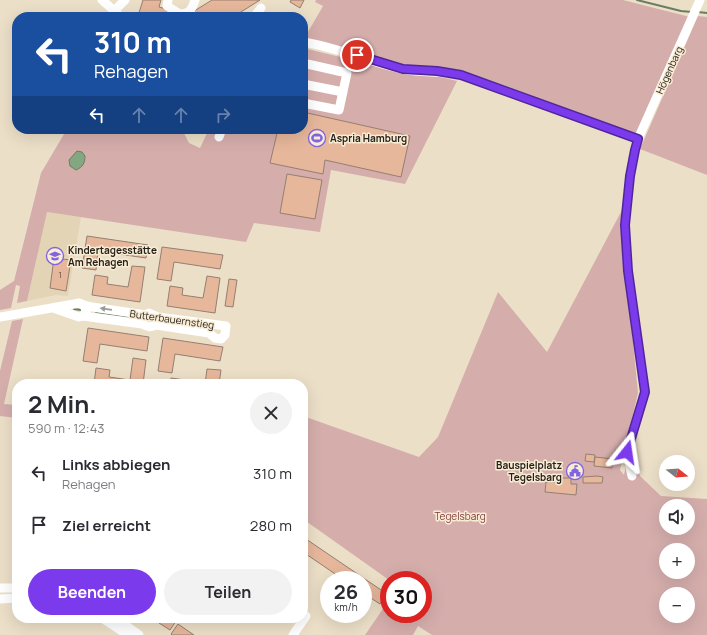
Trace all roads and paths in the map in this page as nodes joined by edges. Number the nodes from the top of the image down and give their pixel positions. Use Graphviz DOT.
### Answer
graph roads {
  1 [pos="102,0"];
  2 [pos="125,0"];
  3 [pos="168,0"];
  4 [pos="195,0"];
  5 [pos="699,3"];
  6 [pos="261,8"];
  7 [pos="116,12"];
  8 [pos="119,12"];
  9 [pos="177,12"];
  10 [pos="188,12"];
  11 [pos="258,12"];
  12 [pos="308,43"];
  13 [pos="308,64"];
  14 [pos="308,85"];
  15 [pos="343,92"];
  16 [pos="308,104"];
  17 [pos="638,139"];
  18 [pos="84,305"];
  19 [pos="53,308"];
  20 [pos="83,316"];
  21 [pos="0,317"];
  22 [pos="157,321"];
  23 [pos="632,476"];
  24 [pos="0,588"];
  25 [pos="12,588"];
  26 [pos="0,598"];
  27 [pos="12,598"];
  28 [pos="114,623"];
  29 [pos="116,623"];
  30 [pos="301,623"];
  31 [pos="128,635"];
  32 [pos="138,635"];
  33 [pos="293,635"];
  1 -- 7 [label="street"];
  2 -- 8 [label="street"];
  3 -- 9 [label="street"];
  4 -- 10 [label="street"];
  5 -- 17 [label="street, Högenbarg"];
  6 -- 11 [label="street"];
  12 -- 17 [label="street"];
  13 -- 15 [label="street"];
  14 -- 15 [label="street"];
  15 -- 16 [label="street"];
  17 -- 23 [label="street, Högenbarg"];
  18 -- 19 [label="street, Butterbauernstieg"];
  18 -- 20 [label="street"];
  22 -- 18 [label="street, Butterbauernstieg, one-way"];
  19 -- 20 [label="street, Butterbauernstieg"];
  19 -- 21 [label="street, Butterbauernstieg"];
  20 -- 22 [label="street, Butterbauernstieg"];
  22 -- 22 [label="street, Butterbauernstieg"];
  24 -- 25 [label="street"];
  26 -- 27 [label="street"];
  28 -- 31 [label="street"];
  29 -- 32 [label="street"];
  30 -- 33 [label="street"];
}
